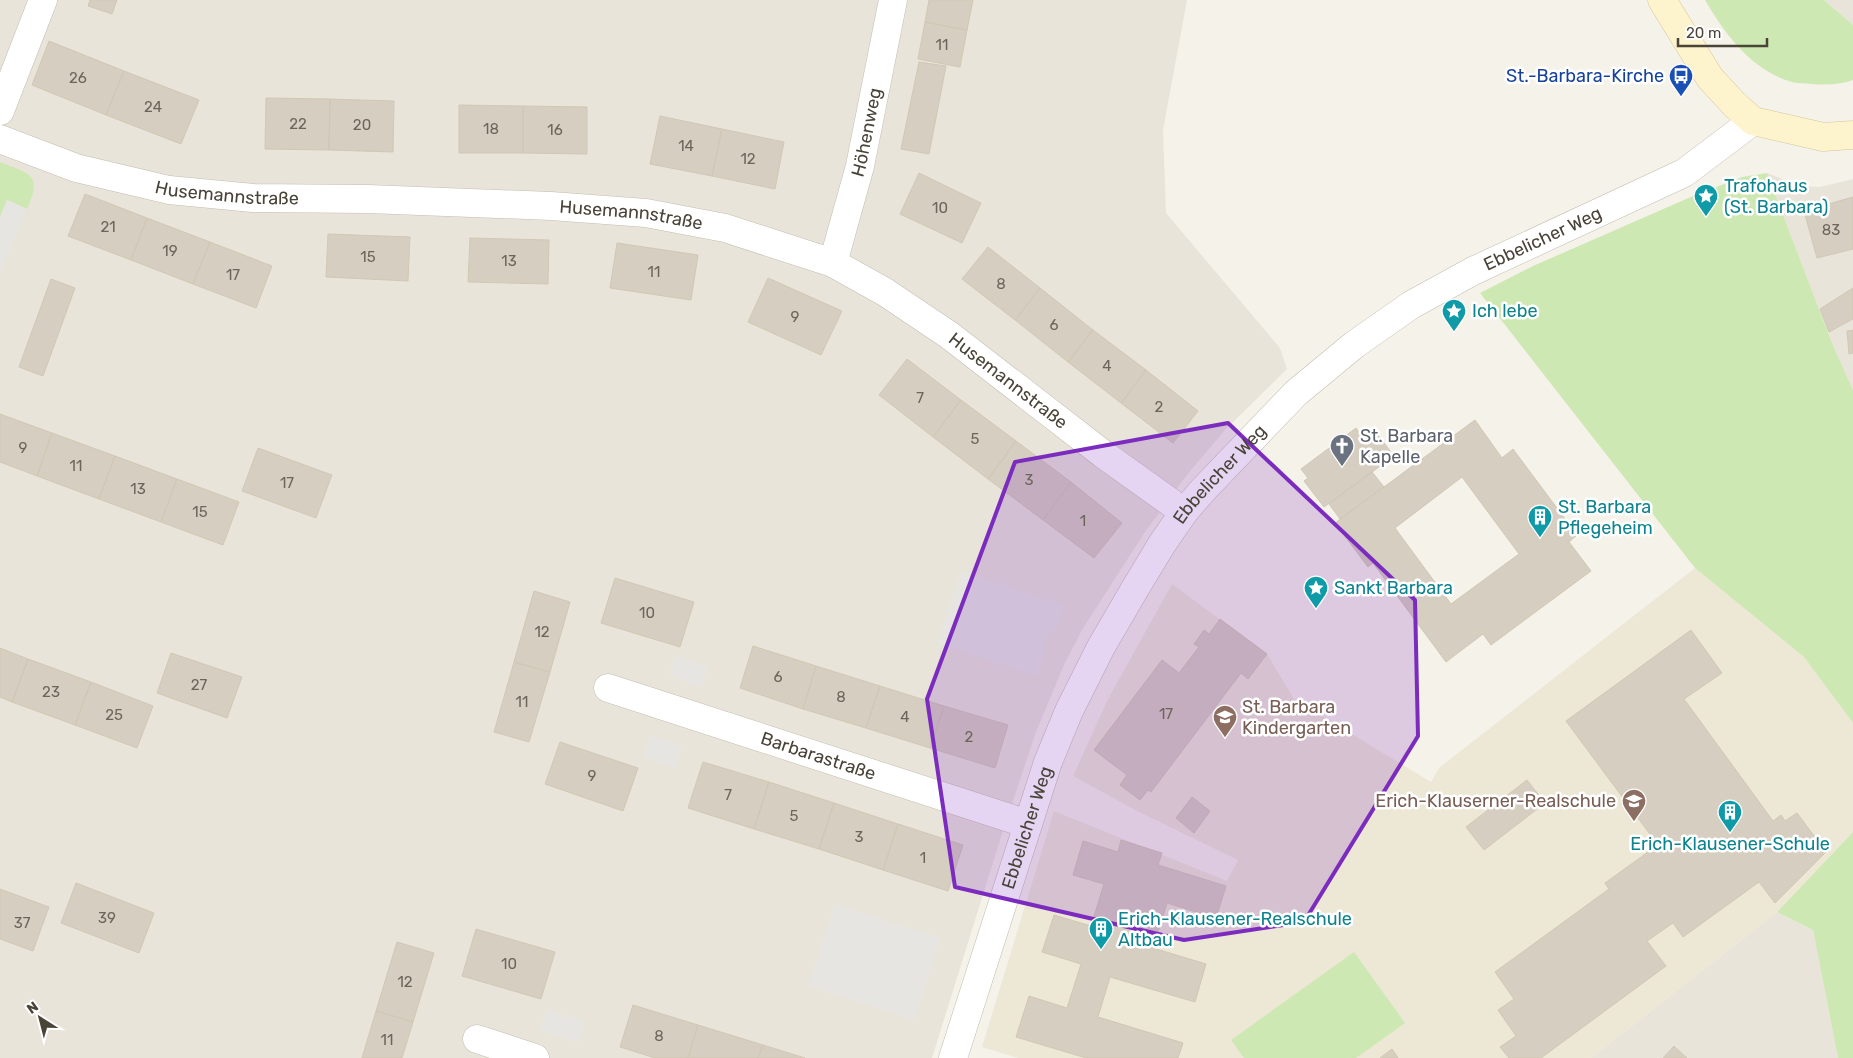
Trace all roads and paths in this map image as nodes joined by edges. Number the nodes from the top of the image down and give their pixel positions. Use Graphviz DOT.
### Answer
graph roads {
  1 [pos="43,0"];
  2 [pos="893,0"];
  3 [pos="1662,0"];
  4 [pos="0,111"];
  5 [pos="1753,121"];
  6 [pos="1853,135"];
  7 [pos="0,139"];
  8 [pos="834,263"];
  9 [pos="1184,512"];
  10 [pos="608,688"];
  11 [pos="1028,824"];
  12 [pos="477,1039"];
  13 [pos="535,1058"];
  14 [pos="953,1058"];
  1 -- 4 [label="street"];
  2 -- 8 [label="street, Höhenweg"];
  3 -- 5 [label="main road"];
  5 -- 6 [label="main road"];
  5 -- 9 [label="street, Ebbelicher Weg"];
  7 -- 8 [label="street, Husemannstraße"];
  8 -- 9 [label="street, Husemannstraße"];
  9 -- 11 [label="street, Ebbelicher Weg"];
  10 -- 11 [label="street, Barbarastraße"];
  11 -- 14 [label="street, Ebbelicher Weg"];
  12 -- 13 [label="street"];
}
